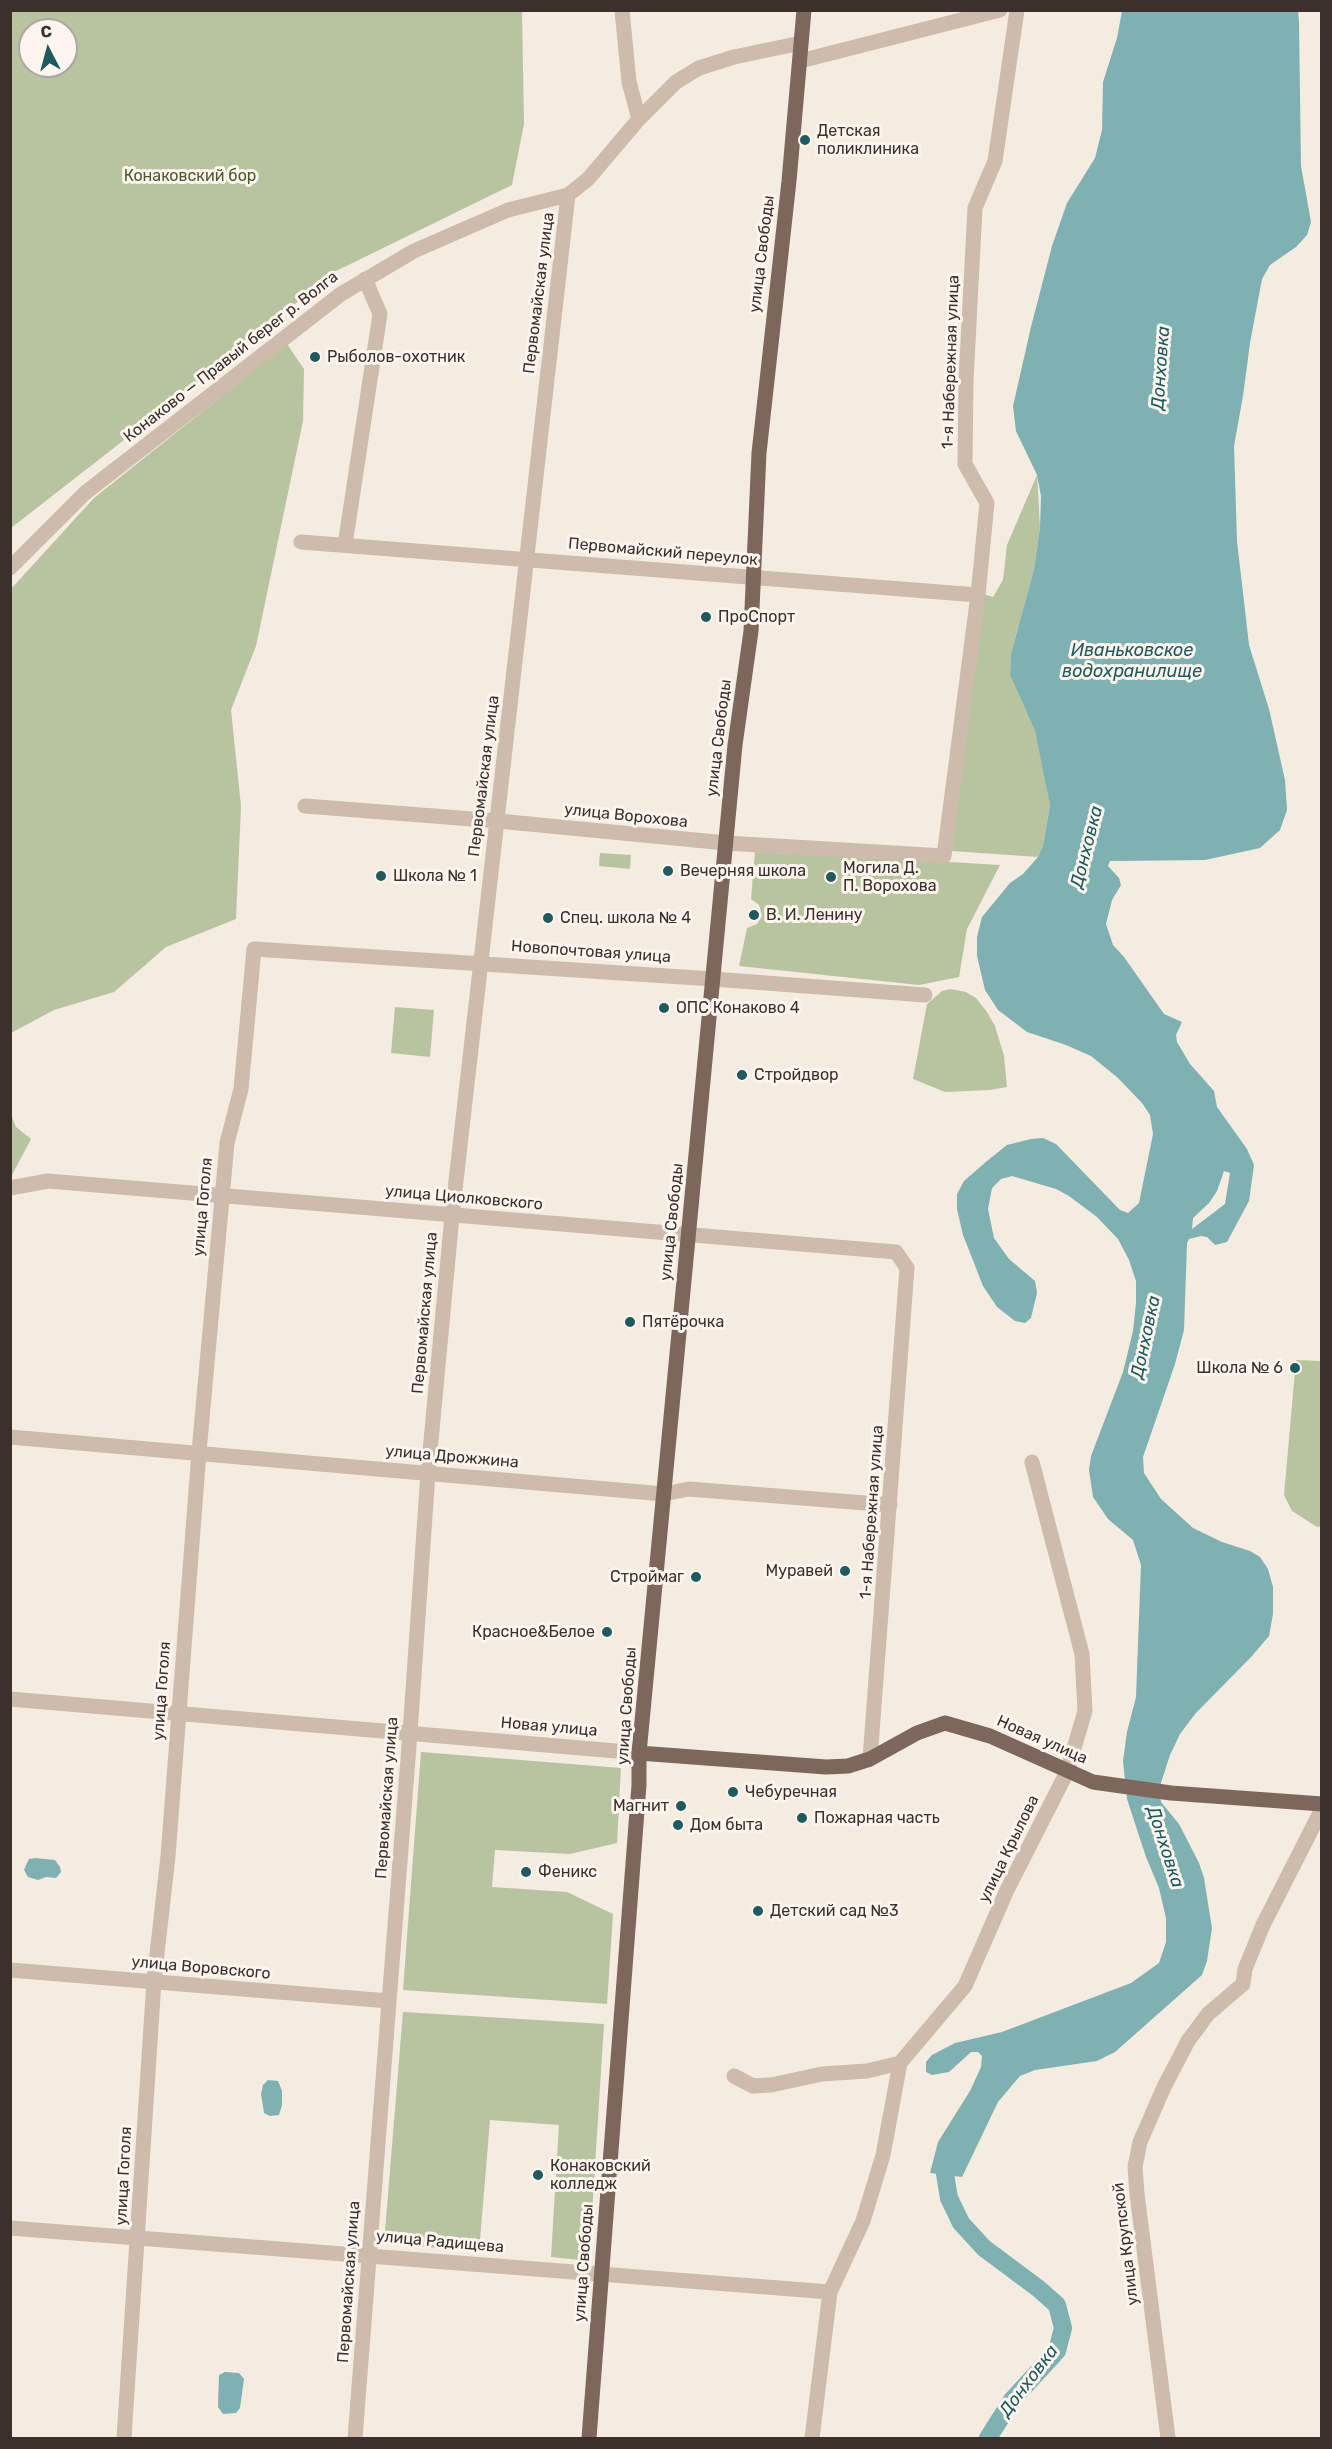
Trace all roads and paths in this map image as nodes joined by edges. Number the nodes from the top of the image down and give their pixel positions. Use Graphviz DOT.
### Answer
graph roads {
  1 [pos="622,10"];
  2 [pos="804,10"];
  3 [pos="1000,10"];
  4 [pos="1017,10"];
  5 [pos="801,43"];
  6 [pos="800,61"];
  7 [pos="639,119"];
  8 [pos="568,195"];
  9 [pos="365,279"];
  10 [pos="301,542"];
  11 [pos="345,545"];
  12 [pos="526,560"];
  13 [pos="10,568"];
  14 [pos="754,578"];
  15 [pos="978,595"];
  16 [pos="305,806"];
  17 [pos="498,821"];
  18 [pos="726,843"];
  19 [pos="944,856"];
  20 [pos="254,949"];
  21 [pos="480,963"];
  22 [pos="714,979"];
  23 [pos="925,995"];
  24 [pos="10,1188"];
  25 [pos="222,1194"];
  26 [pos="452,1216"];
  27 [pos="690,1233"];
  28 [pos="908,1268"];
  29 [pos="10,1437"];
  30 [pos="199,1452"];
  31 [pos="1032,1462"];
  32 [pos="428,1473"];
  33 [pos="664,1494"];
  34 [pos="890,1505"];
  35 [pos="10,1699"];
  36 [pos="179,1713"];
  37 [pos="410,1733"];
  38 [pos="639,1753"];
  39 [pos="870,1759"];
  40 [pos="1067,1772"];
  41 [pos="1322,1804"];
  42 [pos="1322,1809"];
  43 [pos="10,1970"];
  44 [pos="154,1981"];
  45 [pos="389,2001"];
  46 [pos="900,2063"];
  47 [pos="734,2076"];
  48 [pos="10,2228"];
  49 [pos="138,2236"];
  50 [pos="370,2254"];
  51 [pos="602,2273"];
  52 [pos="830,2292"];
  53 [pos="124,2439"];
  54 [pos="355,2439"];
  55 [pos="589,2439"];
  56 [pos="812,2439"];
  57 [pos="1168,2439"];
  1 -- 7 [label="street"];
  2 -- 5 [label="main road, улица Свободы"];
  3 -- 6 [label="street"];
  4 -- 15 [label="street, 1-я Набережная улица"];
  5 -- 6 [label="main road, улица Свободы"];
  5 -- 7 [label="street, Конаково — Правый берег р. Волга"];
  6 -- 14 [label="main road, улица Свободы"];
  7 -- 8 [label="street, Конаково — Правый берег р. Волга"];
  8 -- 9 [label="street, Конаково — Правый берег р. Волга"];
  8 -- 12 [label="street, Первомайская улица"];
  9 -- 11 [label="street"];
  9 -- 13 [label="street, Конаково — Правый берег р. Волга"];
  10 -- 11 [label="street, Первомайский переулок"];
  11 -- 12 [label="street, Первомайский переулок"];
  12 -- 14 [label="street, Первомайский переулок"];
  12 -- 17 [label="street, Первомайская улица"];
  14 -- 15 [label="street, Первомайский переулок"];
  14 -- 18 [label="main road, улица Свободы"];
  15 -- 19 [label="street, 1-я Набережная улица"];
  16 -- 17 [label="street, улица Ворохова"];
  17 -- 18 [label="street, улица Ворохова"];
  17 -- 21 [label="street, Первомайская улица"];
  18 -- 19 [label="street, улица Ворохова"];
  18 -- 22 [label="main road, улица Свободы"];
  20 -- 21 [label="street, Новопочтовая улица"];
  20 -- 25 [label="street, улица Гоголя"];
  21 -- 22 [label="street, Новопочтовая улица"];
  21 -- 26 [label="street, Первомайская улица"];
  22 -- 23 [label="street, Новопочтовая улица"];
  22 -- 27 [label="main road, улица Свободы"];
  24 -- 25 [label="street, улица Циолковского"];
  25 -- 26 [label="street, улица Циолковского"];
  25 -- 30 [label="street, улица Гоголя"];
  26 -- 27 [label="street, улица Циолковского"];
  26 -- 32 [label="street, Первомайская улица"];
  27 -- 28 [label="street, улица Циолковского"];
  27 -- 33 [label="main road, улица Свободы"];
  28 -- 34 [label="street, 1-я Набережная улица"];
  29 -- 30 [label="street, улица Дрожжина"];
  30 -- 32 [label="street, улица Дрожжина"];
  30 -- 36 [label="street, улица Гоголя"];
  31 -- 40 [label="street, улица Крылова"];
  32 -- 33 [label="street, улица Дрожжина"];
  32 -- 37 [label="street, Первомайская улица"];
  33 -- 34 [label="street, улица Дрожжина"];
  33 -- 38 [label="main road, улица Свободы"];
  34 -- 39 [label="street, 1-я Набережная улица"];
  35 -- 36 [label="street, Новая улица"];
  36 -- 37 [label="street, Новая улица"];
  36 -- 44 [label="street, улица Гоголя"];
  37 -- 38 [label="street, Новая улица"];
  37 -- 45 [label="street, Первомайская улица"];
  38 -- 39 [label="main road, Новая улица"];
  38 -- 51 [label="main road, улица Свободы"];
  39 -- 40 [label="main road, Новая улица"];
  40 -- 41 [label="main road, Новая улица"];
  40 -- 46 [label="street, улица Крылова"];
  42 -- 57 [label="street, улица Крупской"];
  43 -- 44 [label="street, улица Воровского"];
  44 -- 45 [label="street, улица Воровского"];
  44 -- 49 [label="street, улица Гоголя"];
  45 -- 50 [label="street, Первомайская улица"];
  46 -- 47 [label="street"];
  46 -- 52 [label="street"];
  48 -- 49 [label="street, улица Радищева"];
  49 -- 50 [label="street, улица Радищева"];
  49 -- 53 [label="street, улица Гоголя"];
  50 -- 51 [label="street, улица Радищева"];
  50 -- 54 [label="street, Первомайская улица"];
  51 -- 52 [label="street, улица Радищева"];
  51 -- 55 [label="main road, улица Свободы"];
  52 -- 56 [label="street"];
}
